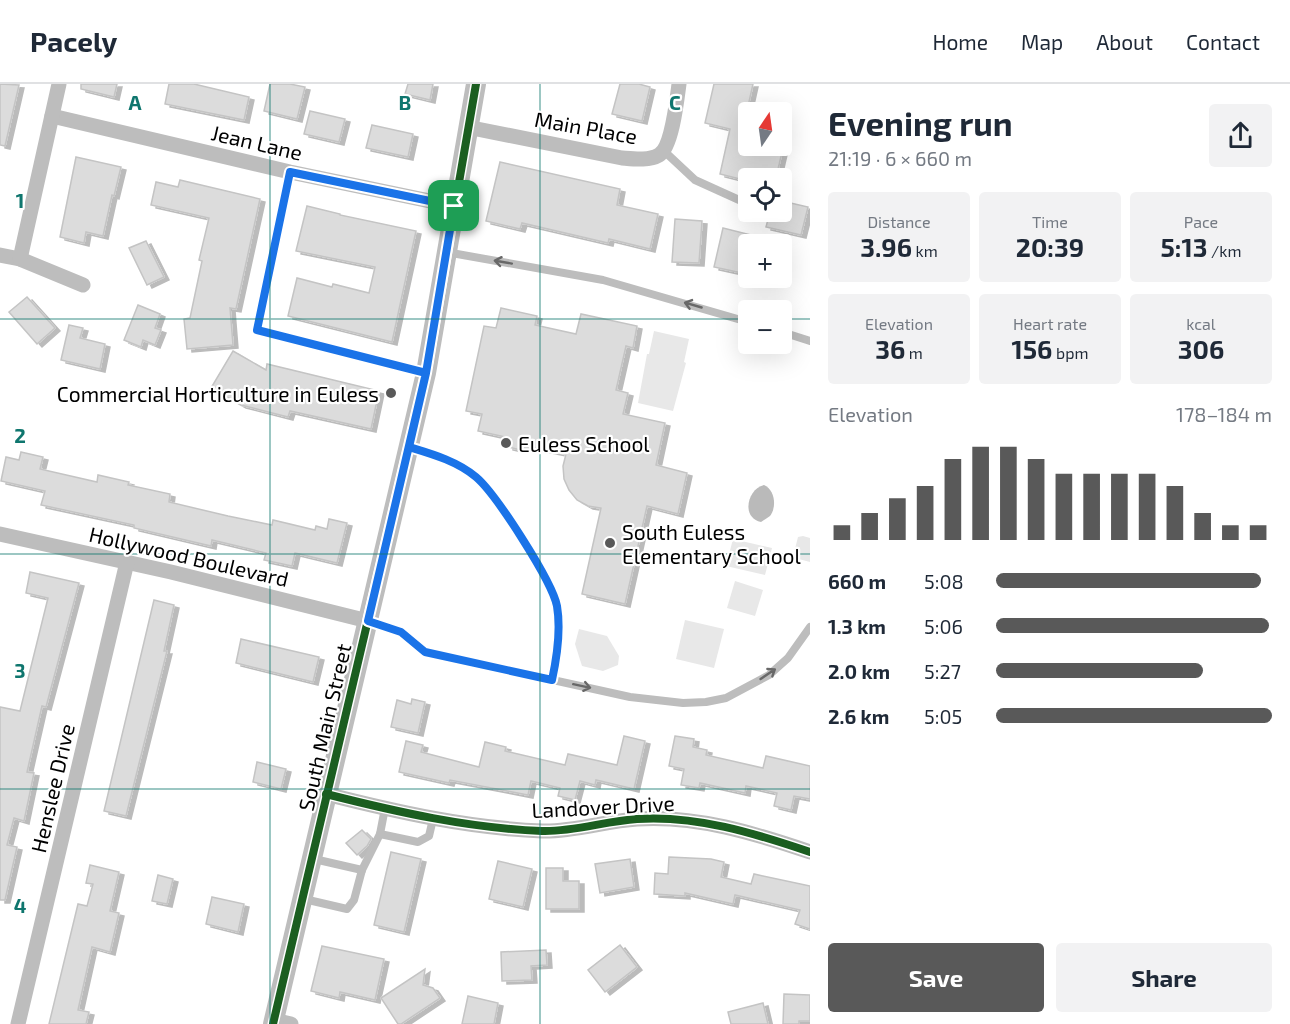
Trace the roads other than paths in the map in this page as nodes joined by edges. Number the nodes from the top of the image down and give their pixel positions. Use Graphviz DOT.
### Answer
graph roads {
  1 [pos="59,84"];
  2 [pos="476,84"];
  3 [pos="680,84"];
  4 [pos="52,116"];
  5 [pos="467,126"];
  6 [pos="664,151"];
  7 [pos="290,172"];
  8 [pos="738,199"];
  9 [pos="454,206"];
  10 [pos="446,252"];
  11 [pos="0,255"];
  12 [pos="20,259"];
  13 [pos="83,285"];
  14 [pos="738,319"];
  15 [pos="792,335"];
  16 [pos="810,341"];
  17 [pos="426,373"];
  18 [pos="409,447"];
  19 [pos="0,534"];
  20 [pos="127,562"];
  21 [pos="368,621"];
  22 [pos="810,627"];
  23 [pos="552,680"];
  24 [pos="326,794"];
  25 [pos="385,808"];
  26 [pos="433,819"];
  27 [pos="380,834"];
  28 [pos="810,852"];
  29 [pos="311,859"];
  30 [pos="362,870"];
  31 [pos="302,898"];
  32 [pos="279,1023"];
  33 [pos="18,1024"];
  1 -- 4 [label="street"];
  2 -- 5 [label="street, South Main Street"];
  3 -- 6 [label="street, Main Place"];
  4 -- 7 [label="street, Jean Lane"];
  4 -- 12 [label="street"];
  5 -- 6 [label="street, Main Place"];
  5 -- 9 [label="street, South Main Street"];
  6 -- 8 [label="lane"];
  7 -- 9 [label="street, Jean Lane"];
  7 -- 17 [label="lane"];
  9 -- 10 [label="street, South Main Street"];
  14 -- 10 [label="lane, one-way"];
  10 -- 17 [label="street, South Main Street"];
  11 -- 12 [label="street"];
  12 -- 13 [label="street"];
  15 -- 16 [label="lane"];
  17 -- 18 [label="street, South Main Street"];
  18 -- 21 [label="street, South Main Street"];
  18 -- 23 [label="lane"];
  19 -- 20 [label="street, Hollywood Boulevard"];
  20 -- 21 [label="street, Hollywood Boulevard"];
  20 -- 33 [label="street, Henslee Drive"];
  21 -- 23 [label="lane"];
  21 -- 24 [label="street, South Main Street"];
  23 -- 22 [label="lane, one-way"];
  24 -- 25 [label="street, Landover Drive"];
  24 -- 29 [label="street, South Main Street"];
  25 -- 26 [label="street, Landover Drive"];
  25 -- 27 [label="lane"];
  26 -- 27 [label="lane"];
  26 -- 28 [label="street, Landover Drive"];
  27 -- 30 [label="lane"];
  29 -- 30 [label="lane"];
  29 -- 31 [label="street, South Main Street"];
  30 -- 31 [label="lane"];
  31 -- 32 [label="street, South Main Street"];
}
